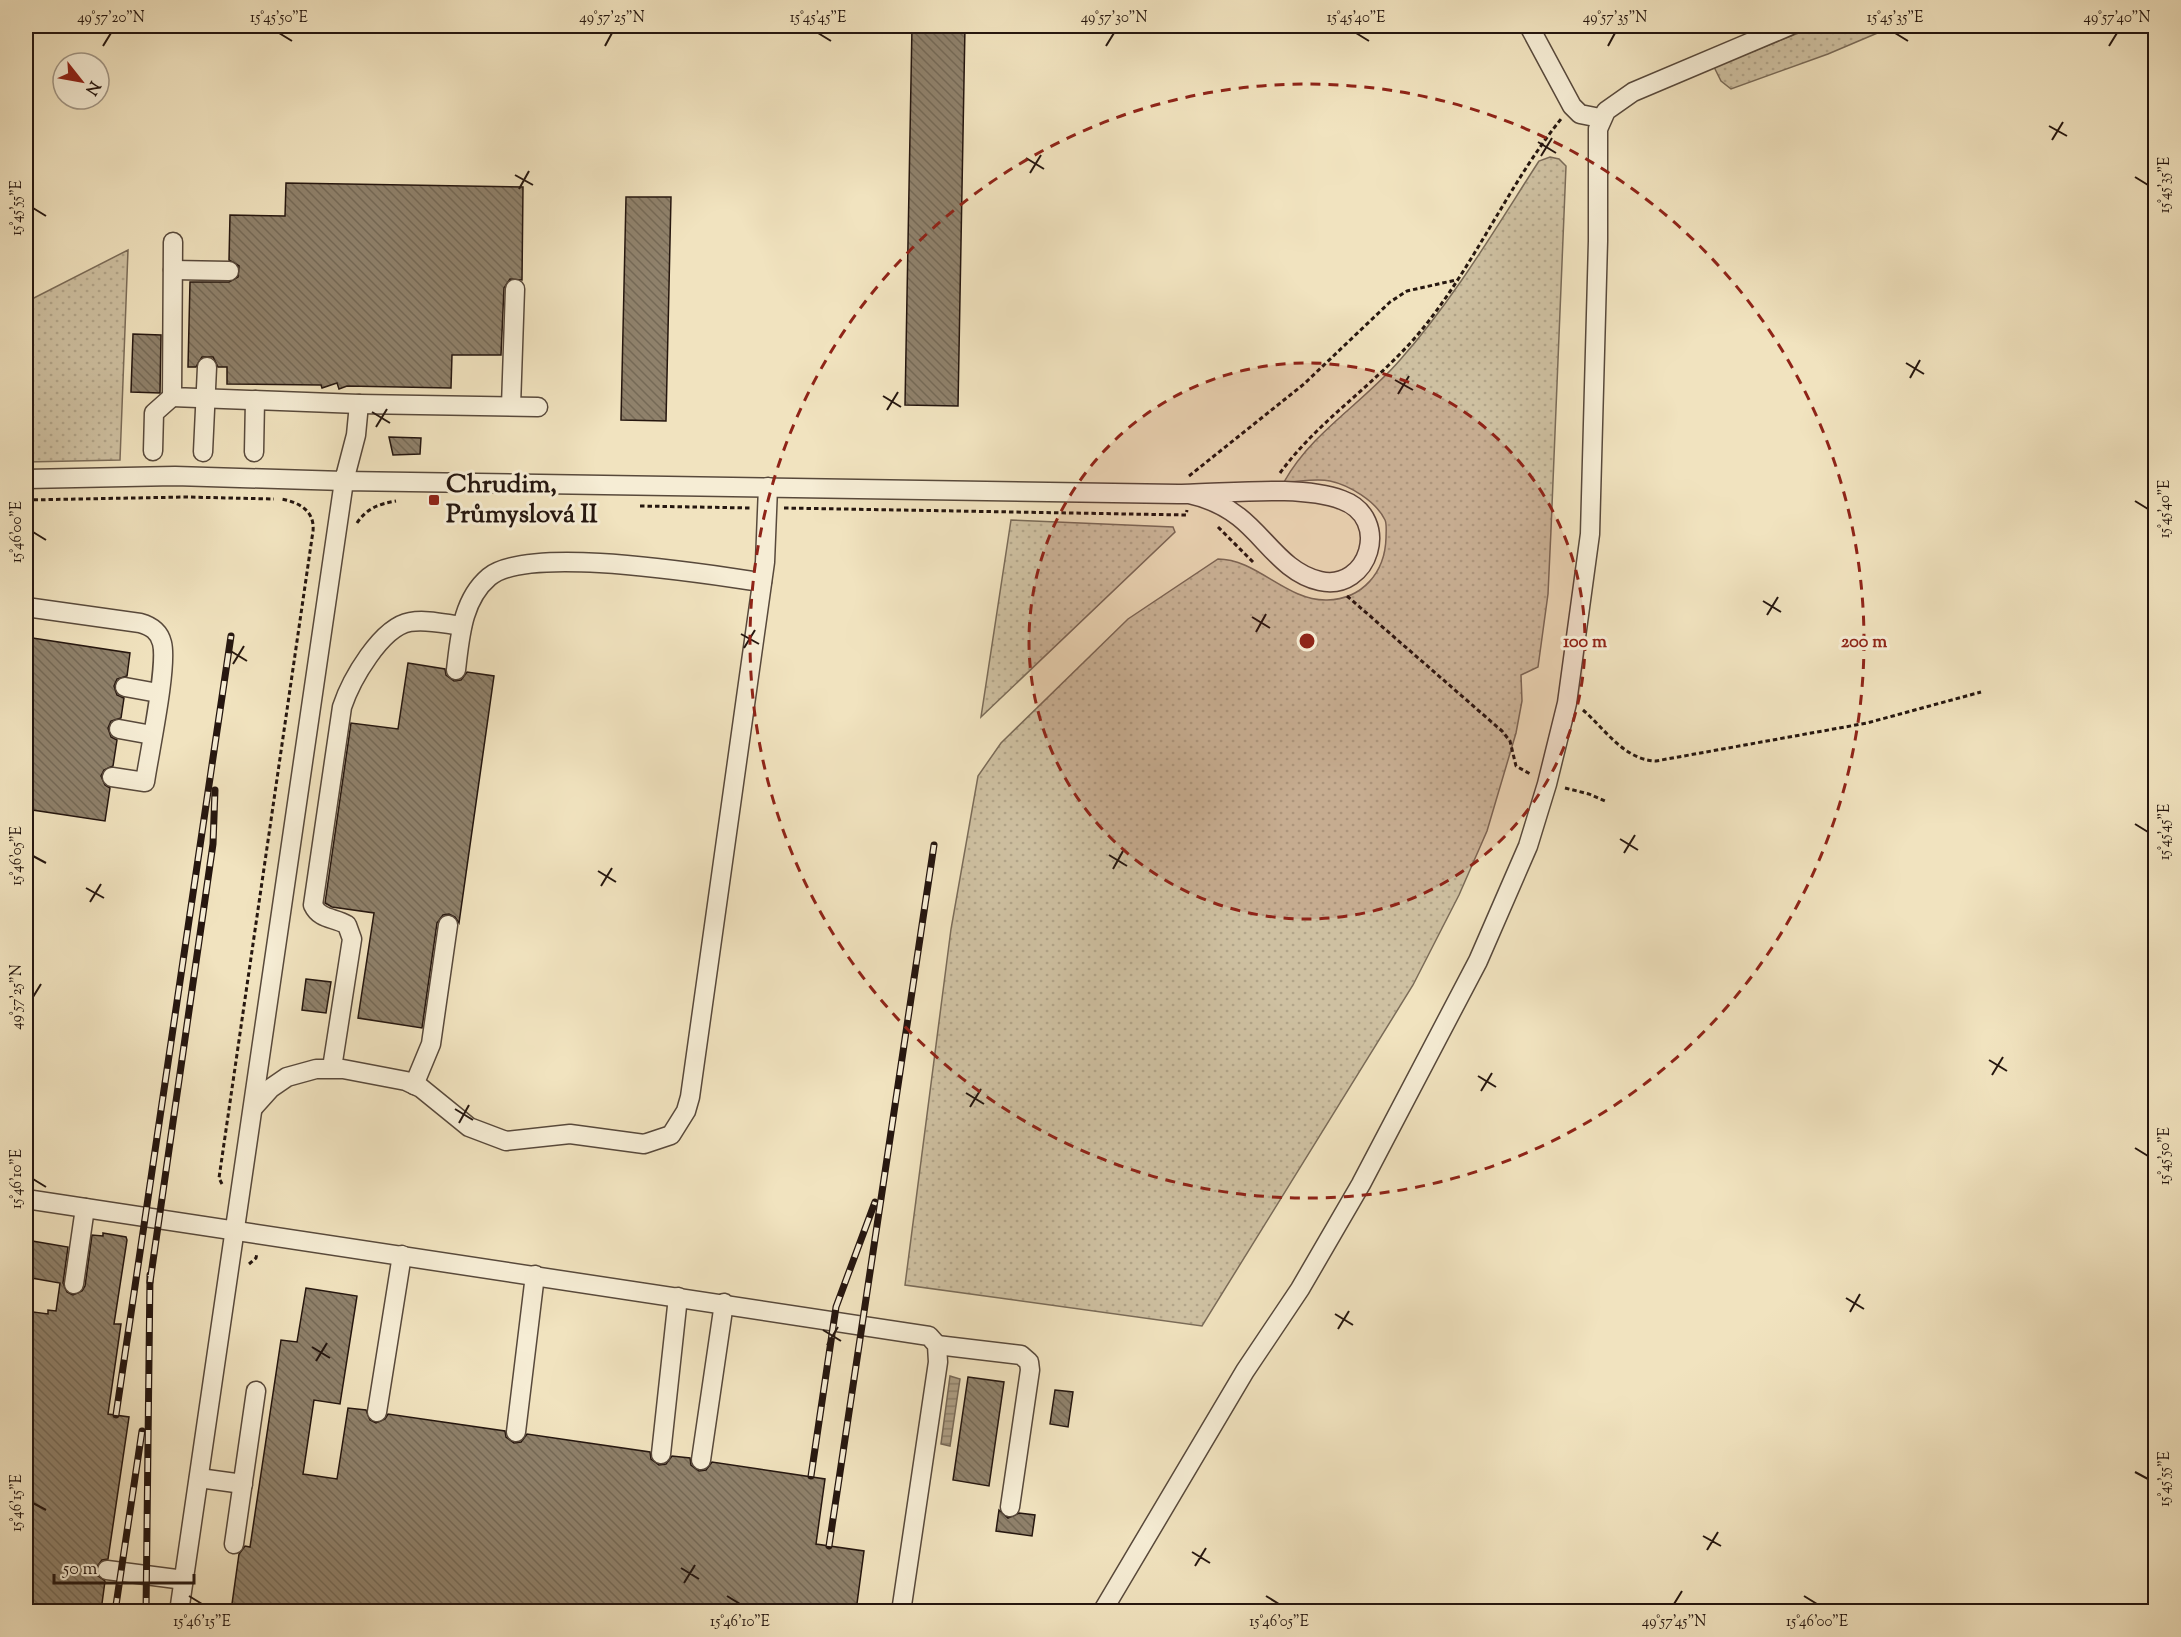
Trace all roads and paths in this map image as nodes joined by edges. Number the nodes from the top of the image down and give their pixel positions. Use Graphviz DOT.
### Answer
graph roads {
  1 [pos="1529,26"];
  2 [pos="1789,26"];
  3 [pos="1572,106"];
  4 [pos="1600,118"];
  5 [pos="173,242"];
  6 [pos="173,270"];
  7 [pos="229,271"];
  8 [pos="1456,280"];
  9 [pos="514,289"];
  10 [pos="207,367"];
  11 [pos="172,398"];
  12 [pos="205,399"];
  13 [pos="255,400"];
  14 [pos="359,404"];
  15 [pos="511,406"];
  16 [pos="538,407"];
  17 [pos="153,452"];
  18 [pos="203,452"];
  19 [pos="254,452"];
  20 [pos="26,479"];
  21 [pos="344,481"];
  22 [pos="768,487"];
  23 [pos="1266,492"];
  24 [pos="1184,494"];
  25 [pos="26,501"];
  26 [pos="1186,515"];
  27 [pos="1193,516"];
  28 [pos="1213,522"];
  29 [pos="1254,563"];
  30 [pos="762,582"];
  31 [pos="1332,582"];
  32 [pos="26,607"];
  33 [pos="462,626"];
  34 [pos="456,670"];
  35 [pos="125,687"];
  36 [pos="1981,692"];
  37 [pos="158,693"];
  38 [pos="1567,703"];
  39 [pos="119,729"];
  40 [pos="152,735"];
  41 [pos="112,777"];
  42 [pos="1555,786"];
  43 [pos="1605,801"];
  44 [pos="448,925"];
  45 [pos="332,1068"];
  46 [pos="414,1084"];
  47 [pos="253,1108"];
  48 [pos="241,1190"];
  49 [pos="26,1199"];
  50 [pos="85,1208"];
  51 [pos="235,1230"];
  52 [pos="402,1255"];
  53 [pos="535,1275"];
  54 [pos="74,1284"];
  55 [pos="678,1296"];
  56 [pos="724,1303"];
  57 [pos="937,1345"];
  58 [pos="256,1390"];
  59 [pos="377,1412"];
  60 [pos="516,1432"];
  61 [pos="661,1454"];
  62 [pos="701,1460"];
  63 [pos="199,1478"];
  64 [pos="243,1484"];
  65 [pos="1010,1507"];
  66 [pos="234,1544"];
  67 [pos="107,1570"];
  68 [pos="184,1580"];
  69 [pos="179,1611"];
  70 [pos="901,1611"];
  71 [pos="1102,1611"];
  1 -- 3 [label="street"];
  2 -- 4 [label="street"];
  3 -- 4 [label="street"];
  3 -- 8 [label="path"];
  4 -- 38 [label="street"];
  5 -- 6 [label="street"];
  6 -- 7 [label="street"];
  6 -- 11 [label="street"];
  8 -- 23 [label="path"];
  8 -- 24 [label="path"];
  9 -- 15 [label="street"];
  10 -- 12 [label="street"];
  11 -- 12 [label="street"];
  11 -- 17 [label="street"];
  12 -- 13 [label="street"];
  12 -- 18 [label="street"];
  13 -- 14 [label="street"];
  13 -- 19 [label="street"];
  14 -- 15 [label="street"];
  14 -- 21 [label="street"];
  15 -- 16 [label="street"];
  20 -- 21 [label="street"];
  21 -- 22 [label="street"];
  21 -- 47 [label="street"];
  22 -- 24 [label="street"];
  22 -- 30 [label="street"];
  23 -- 24 [label="street"];
  23 -- 31 [label="street"];
  24 -- 31 [label="street"];
  25 -- 48 [label="path"];
  26 -- 27 [label="path"];
  28 -- 29 [label="path"];
  30 -- 33 [label="street"];
  30 -- 46 [label="street"];
  31 -- 42 [label="path"];
  32 -- 37 [label="street"];
  33 -- 34 [label="street"];
  33 -- 45 [label="street"];
  35 -- 37 [label="street"];
  36 -- 38 [label="path"];
  37 -- 40 [label="street"];
  38 -- 42 [label="street"];
  39 -- 40 [label="street"];
  40 -- 41 [label="street"];
  42 -- 43 [label="path"];
  42 -- 71 [label="street"];
  44 -- 46 [label="street"];
  45 -- 46 [label="street"];
  45 -- 47 [label="street"];
  47 -- 48 [label="street"];
  48 -- 51 [label="street"];
  49 -- 50 [label="street"];
  50 -- 51 [label="street"];
  50 -- 54 [label="street"];
  51 -- 52 [label="street"];
  51 -- 63 [label="street"];
  52 -- 53 [label="street"];
  52 -- 59 [label="street"];
  53 -- 55 [label="street"];
  53 -- 60 [label="street"];
  55 -- 56 [label="street"];
  55 -- 61 [label="street"];
  56 -- 57 [label="street"];
  56 -- 62 [label="street"];
  57 -- 65 [label="street"];
  57 -- 70 [label="street"];
  58 -- 64 [label="street"];
  63 -- 64 [label="street"];
  63 -- 68 [label="street"];
  64 -- 66 [label="street"];
  67 -- 68 [label="street"];
  68 -- 69 [label="street"];
}
